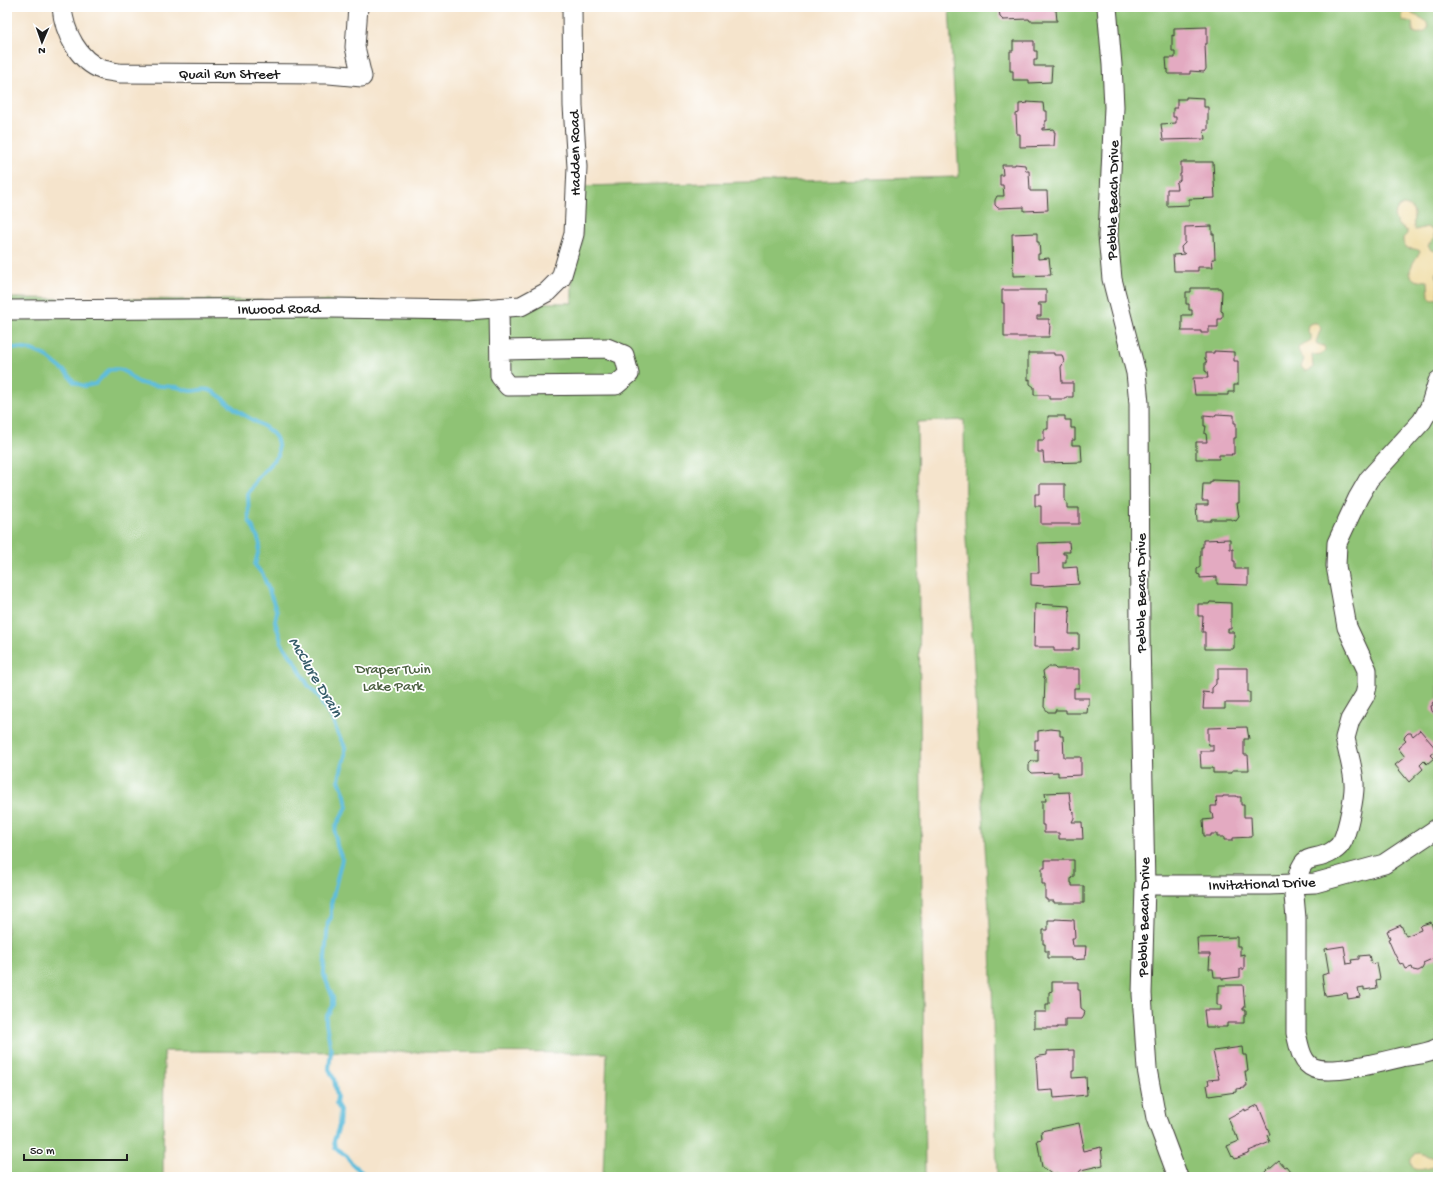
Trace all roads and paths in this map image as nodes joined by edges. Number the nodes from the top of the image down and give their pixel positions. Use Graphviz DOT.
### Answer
graph roads {
  1 [pos="62,7"];
  2 [pos="358,7"];
  3 [pos="572,7"];
  4 [pos="1107,7"];
  5 [pos="548,292"];
  6 [pos="499,308"];
  7 [pos="7,310"];
  8 [pos="501,350"];
  9 [pos="1438,381"];
  10 [pos="1438,828"];
  11 [pos="1145,885"];
  12 [pos="1438,1048"];
  13 [pos="1178,1177"];
  1 -- 2 [label="street, Quail Run Street"];
  3 -- 5 [label="street, Hadden Road"];
  4 -- 11 [label="street, Pebble Beach Drive"];
  5 -- 6 [label="street, Inwood Road"];
  6 -- 7 [label="street, Inwood Road"];
  6 -- 8 [label="street"];
  8 -- 8 [label="street"];
  9 -- 12 [label="street"];
  10 -- 11 [label="street, Invitational Drive"];
  11 -- 13 [label="street, Pebble Beach Drive"];
}
